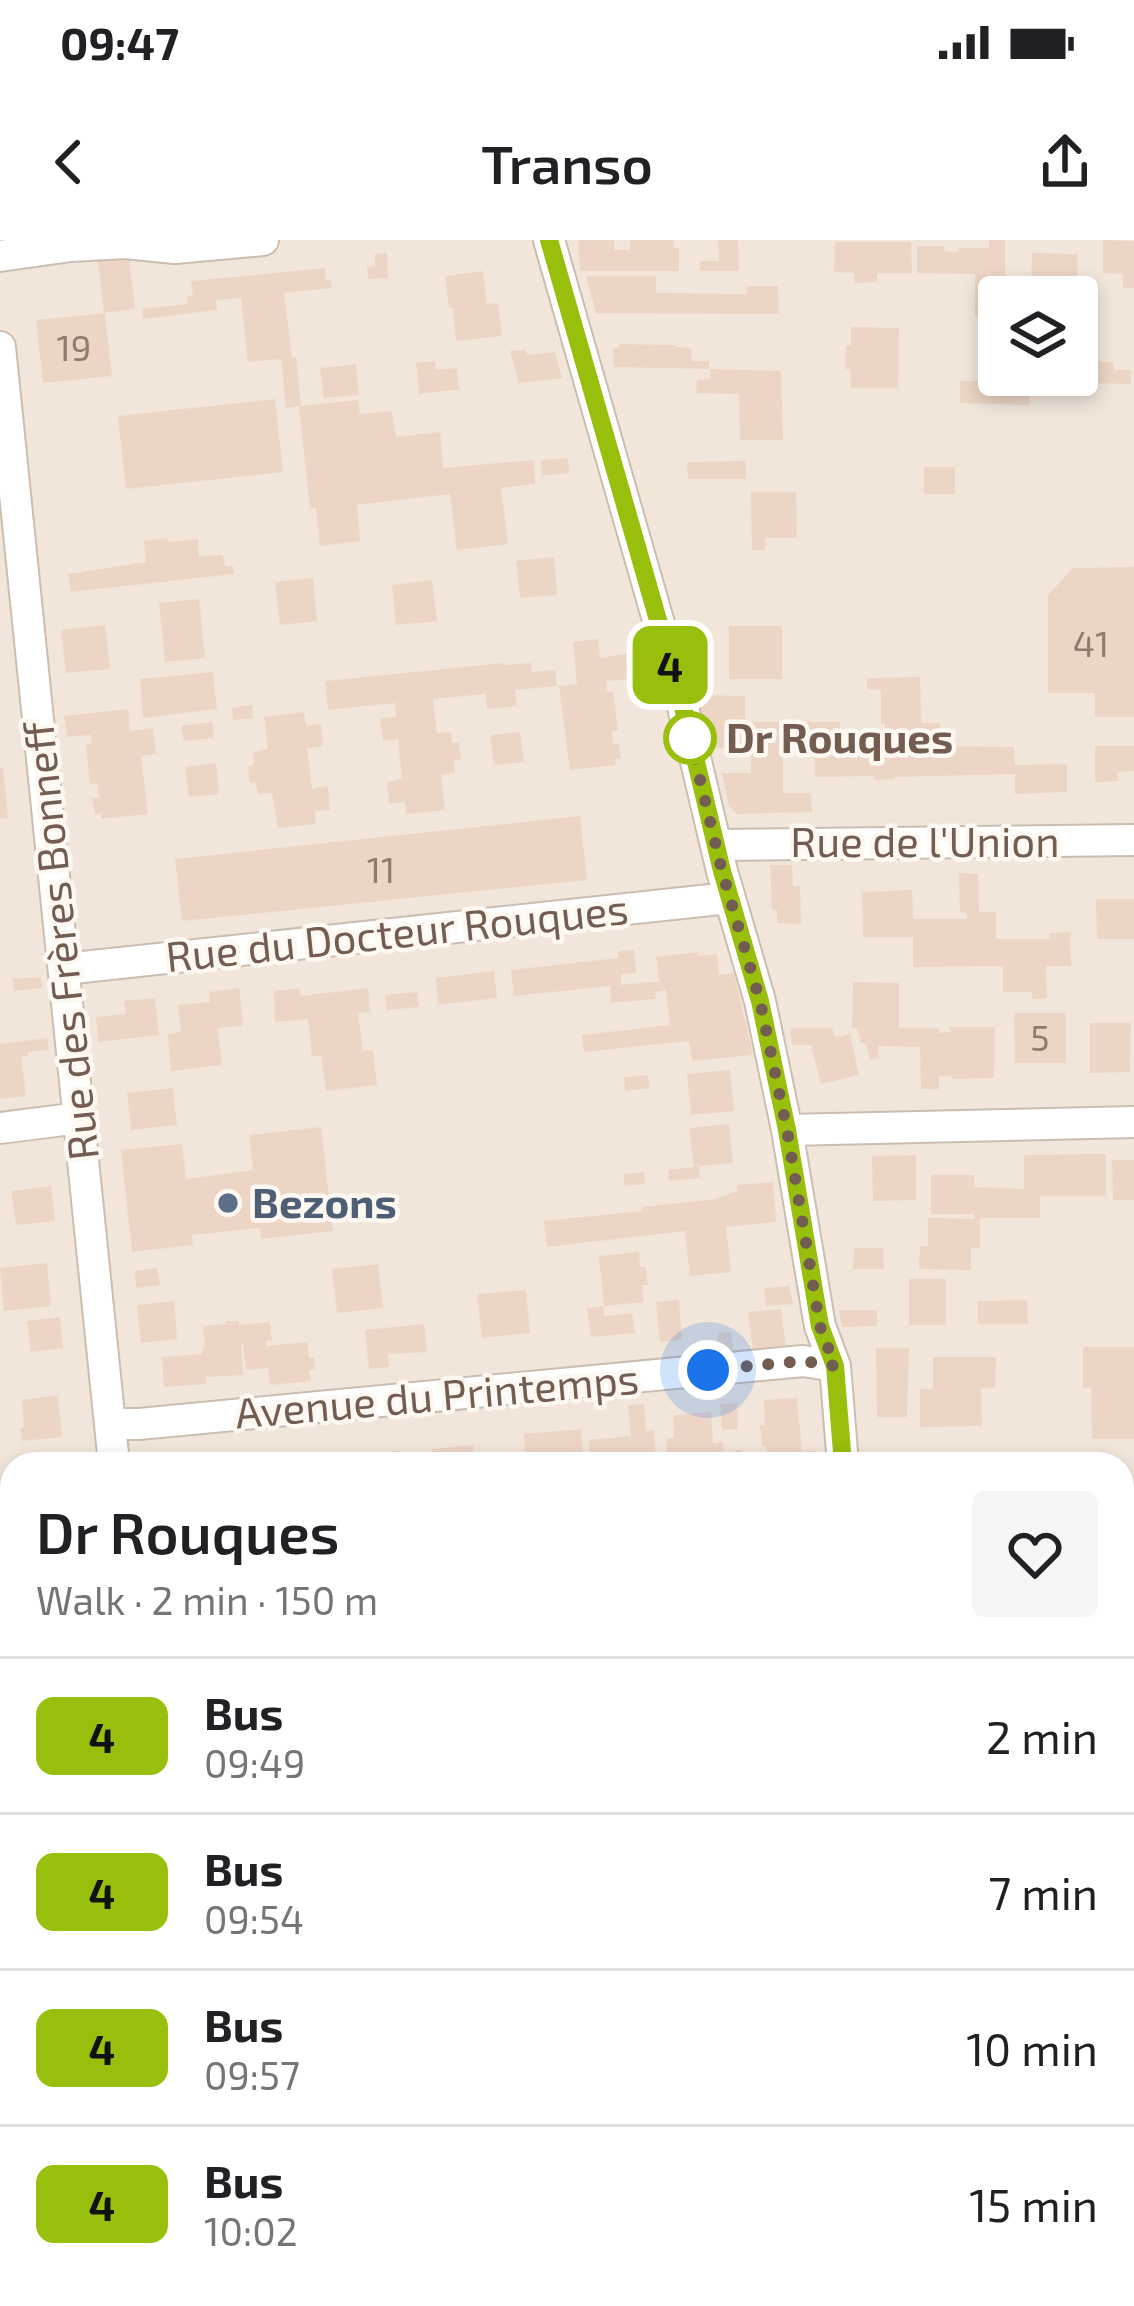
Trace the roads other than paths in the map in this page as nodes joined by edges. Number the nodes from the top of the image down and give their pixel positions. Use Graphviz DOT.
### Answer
graph roads {
  1 [pos="263,240"];
  2 [pos="549,240"];
  3 [pos="0,256"];
  4 [pos="0,346"];
  5 [pos="11,552"];
  6 [pos="1134,840"];
  7 [pos="717,845"];
  8 [pos="729,898"];
  9 [pos="64,969"];
  10 [pos="79,1118"];
  11 [pos="1134,1121"];
  12 [pos="0,1128"];
  13 [pos="787,1130"];
  14 [pos="835,1366"];
  15 [pos="111,1424"];
  16 [pos="113,1452"];
  17 [pos="842,1452"];
  1 -- 3 [label="street"];
  2 -- 7 [label="street"];
  4 -- 5 [label="street, Rue des Frères Bonneff"];
  5 -- 9 [label="street, Rue des Frères Bonneff"];
  6 -- 7 [label="street, Rue de l'Union"];
  7 -- 8 [label="street"];
  8 -- 9 [label="street, Rue du Docteur Rouques"];
  8 -- 13 [label="street"];
  9 -- 10 [label="street, Rue des Frères Bonneff"];
  10 -- 12 [label="street"];
  10 -- 15 [label="street, Rue des Frères Bonneff"];
  11 -- 13 [label="street"];
  13 -- 14 [label="street"];
  14 -- 15 [label="street, Avenue du Printemps"];
  14 -- 17 [label="street"];
  15 -- 16 [label="street, Rue des Frères Bonneff"];
}
